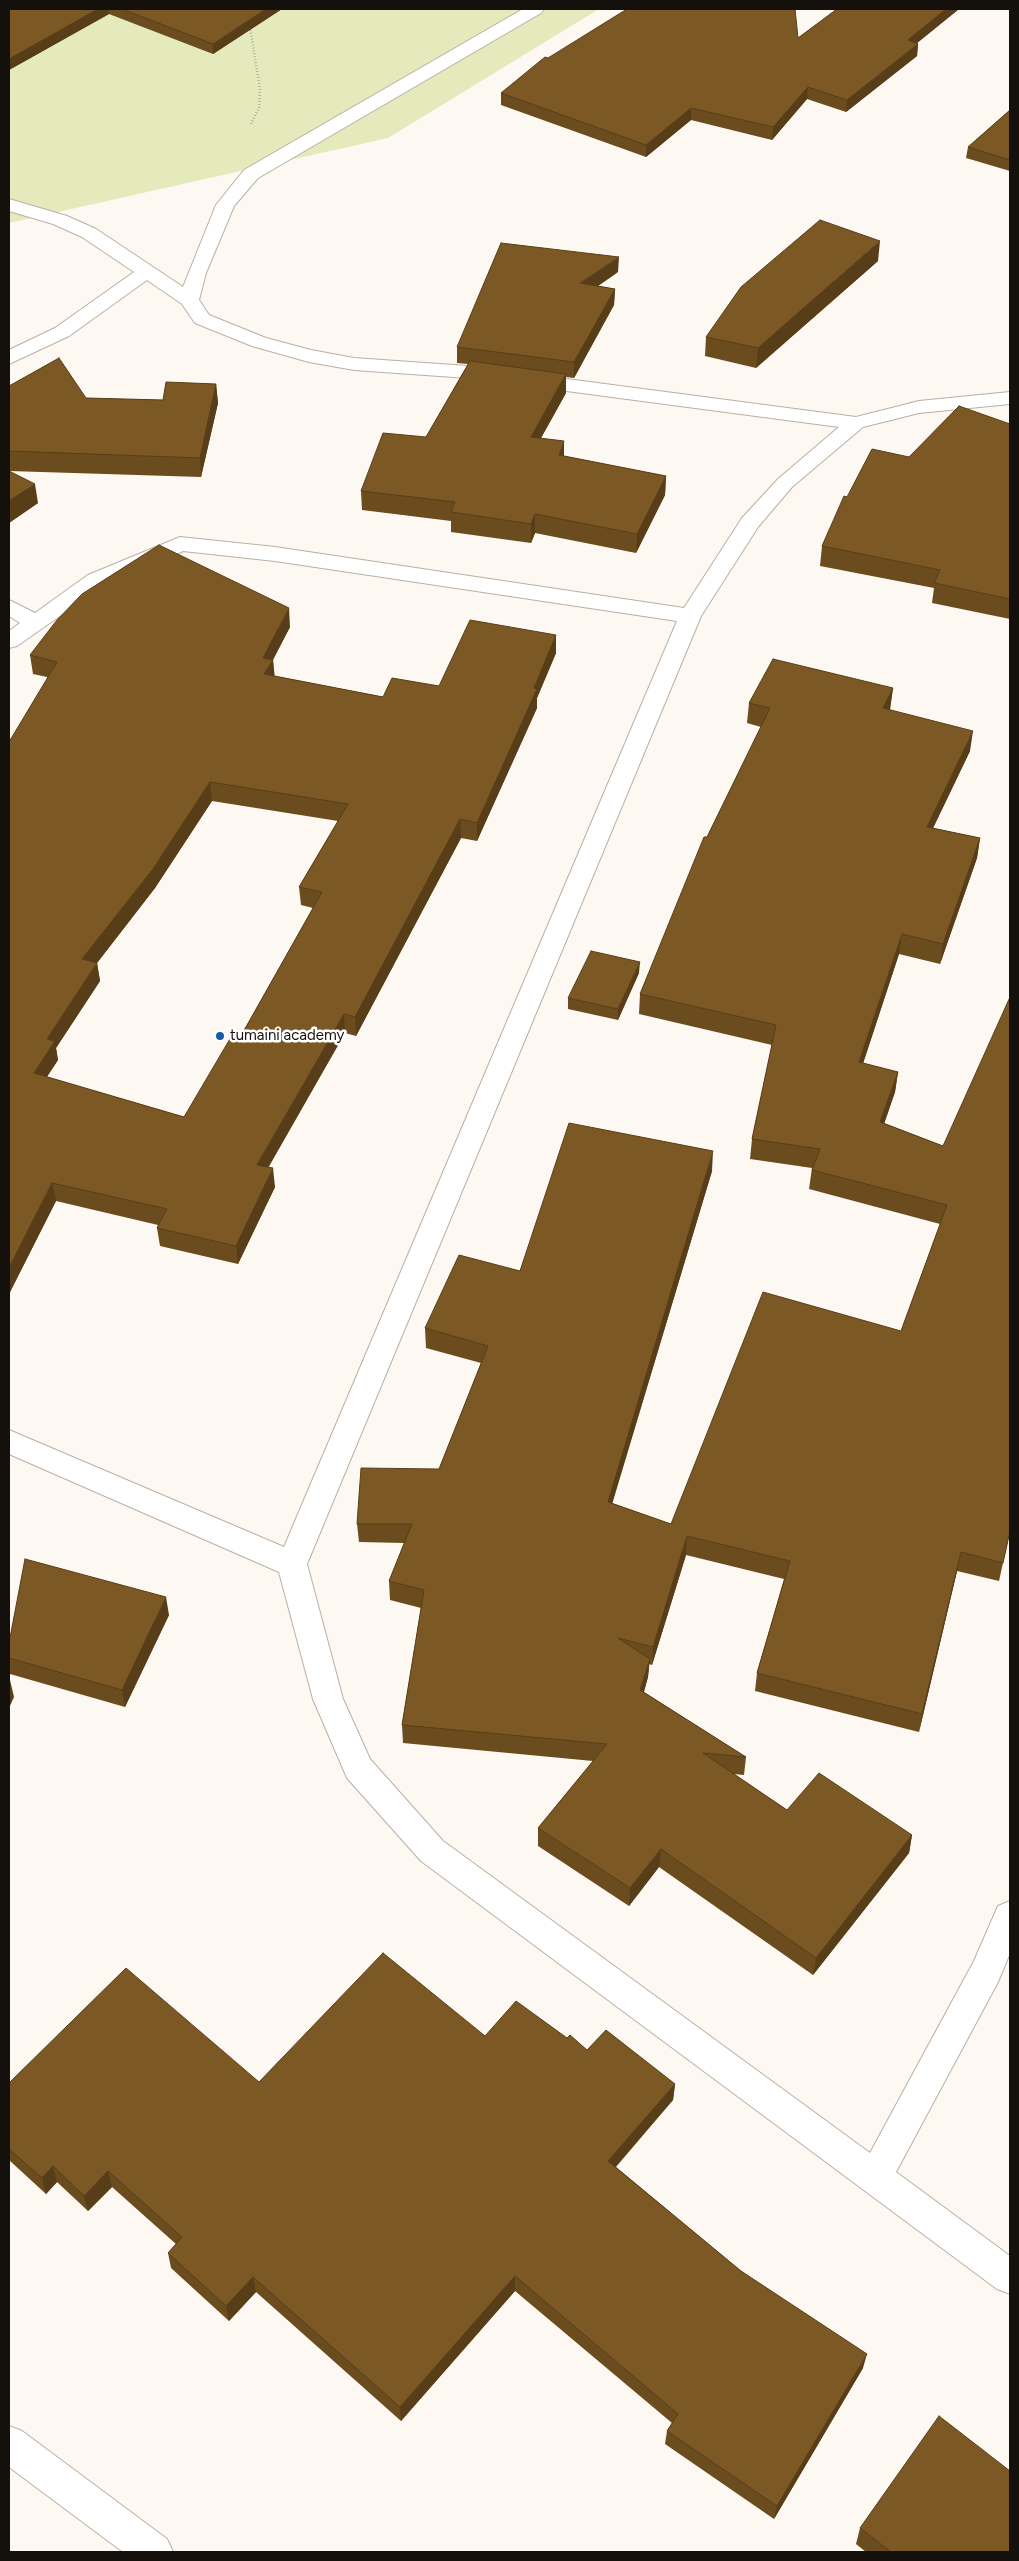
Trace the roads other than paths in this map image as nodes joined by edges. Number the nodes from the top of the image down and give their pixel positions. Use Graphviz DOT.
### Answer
graph roads {
  1 [pos="535,9"];
  2 [pos="9,205"];
  3 [pos="146,272"];
  4 [pos="189,300"];
  5 [pos="9,358"];
  6 [pos="1010,398"];
  7 [pos="856,423"];
  8 [pos="9,607"];
  9 [pos="690,616"];
  10 [pos="35,622"];
  11 [pos="9,641"];
  12 [pos="9,1442"];
  13 [pos="292,1564"];
  14 [pos="1010,1916"];
  15 [pos="876,2176"];
  16 [pos="1010,2277"];
  17 [pos="9,2444"];
  18 [pos="136,2547"];
  1 -- 4 [label="street"];
  2 -- 3 [label="street"];
  3 -- 4 [label="street"];
  3 -- 5 [label="street"];
  4 -- 7 [label="street"];
  6 -- 7 [label="street"];
  7 -- 9 [label="street"];
  8 -- 10 [label="street"];
  9 -- 10 [label="street"];
  9 -- 13 [label="street"];
  10 -- 11 [label="street"];
  12 -- 13 [label="street"];
  13 -- 15 [label="street"];
  14 -- 15 [label="street"];
  15 -- 16 [label="street"];
  17 -- 18 [label="street"];
}
